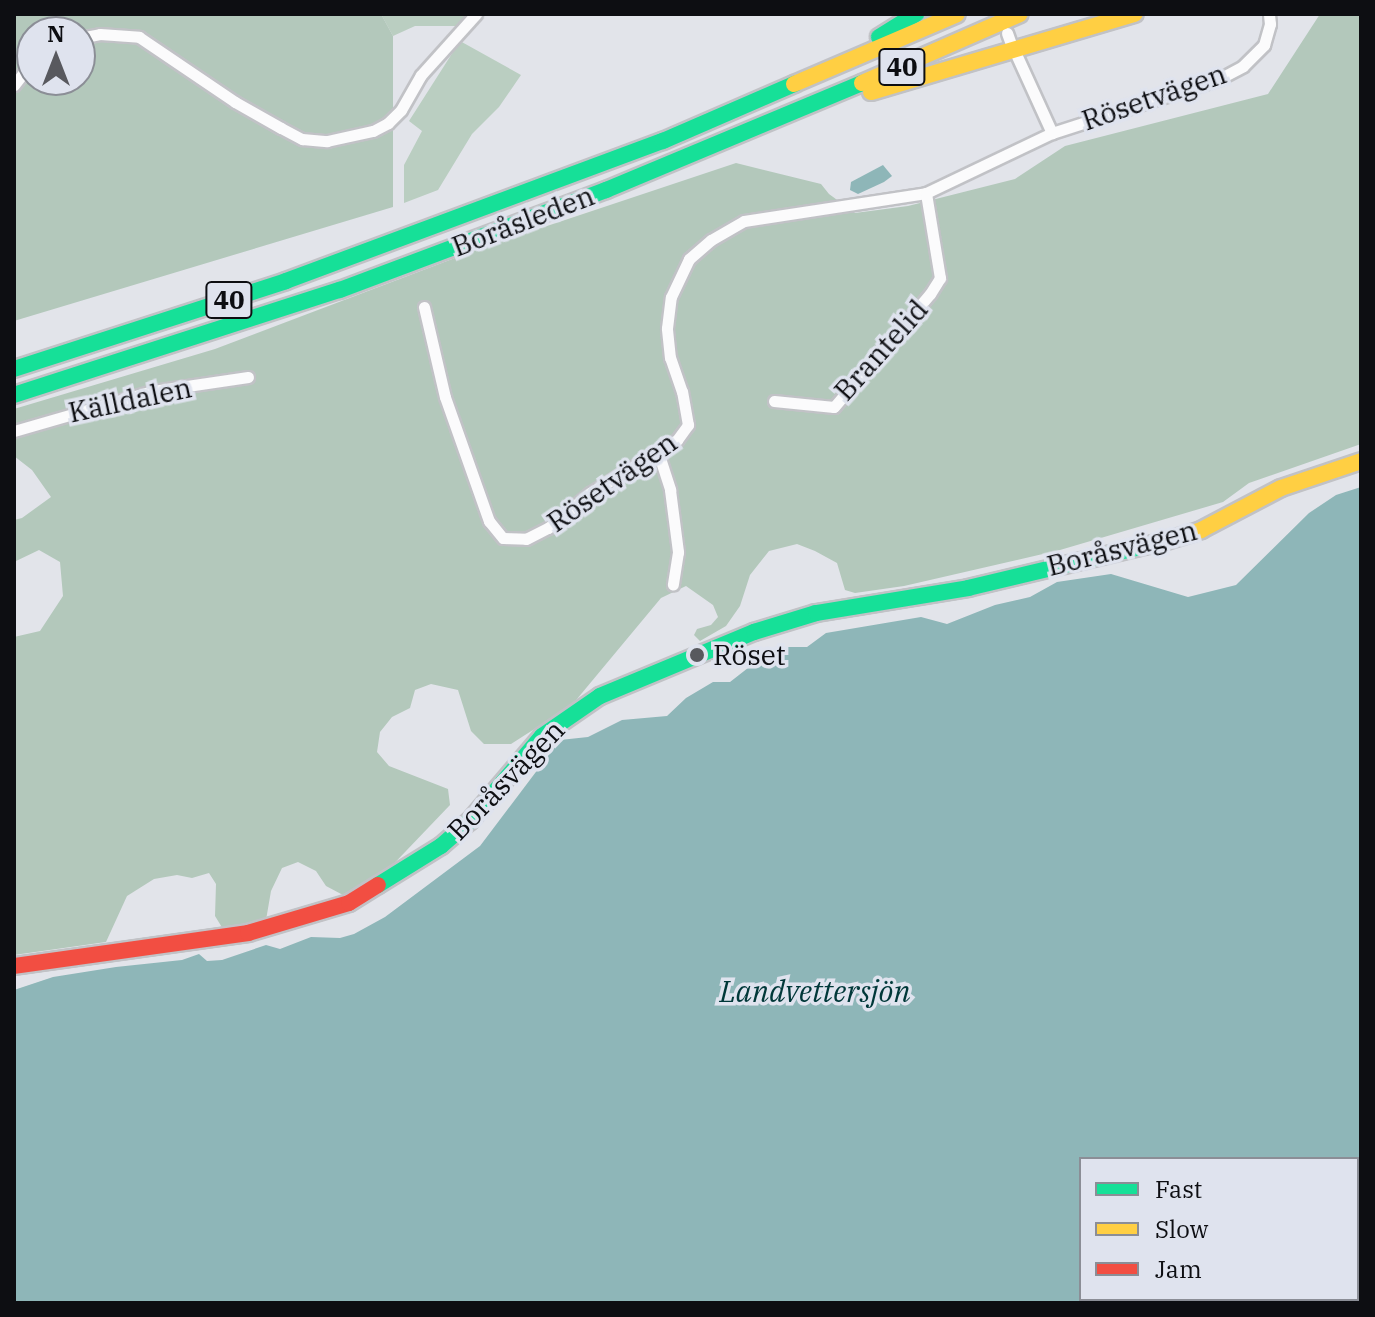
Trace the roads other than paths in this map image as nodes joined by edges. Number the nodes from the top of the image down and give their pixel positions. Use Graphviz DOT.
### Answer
graph roads {
  1 [pos="476,14"];
  2 [pos="916,14"];
  3 [pos="957,14"];
  4 [pos="1020,14"];
  5 [pos="1135,14"];
  6 [pos="1269,14"];
  7 [pos="96,35"];
  8 [pos="1011,44"];
  9 [pos="817,76"];
  10 [pos="782,118"];
  11 [pos="1052,133"];
  12 [pos="926,193"];
  13 [pos="424,307"];
  14 [pos="14,369"];
  15 [pos="248,377"];
  16 [pos="14,395"];
  17 [pos="774,401"];
  18 [pos="14,431"];
  19 [pos="658,452"];
  20 [pos="1361,461"];
  21 [pos="673,585"];
  22 [pos="14,966"];
  1 -- 7 [label="street"];
  2 -- 9 [label="main road"];
  3 -- 9 [label="main road, Boråsleden / 40"];
  4 -- 10 [label="main road, Boråsleden / 40"];
  5 -- 10 [label="main road"];
  6 -- 11 [label="street, Rösetvägen"];
  8 -- 11 [label="street, Rösetvägen"];
  9 -- 14 [label="main road, Boråsleden / 40"];
  10 -- 16 [label="main road, Boråsleden / 40"];
  11 -- 12 [label="street, Rösetvägen"];
  12 -- 17 [label="street, Brantelid"];
  12 -- 19 [label="street, Rösetvägen"];
  13 -- 19 [label="street, Rösetvägen"];
  15 -- 18 [label="street, Källdalen"];
  19 -- 21 [label="street"];
  20 -- 22 [label="main road, Boråsvägen"];
}
